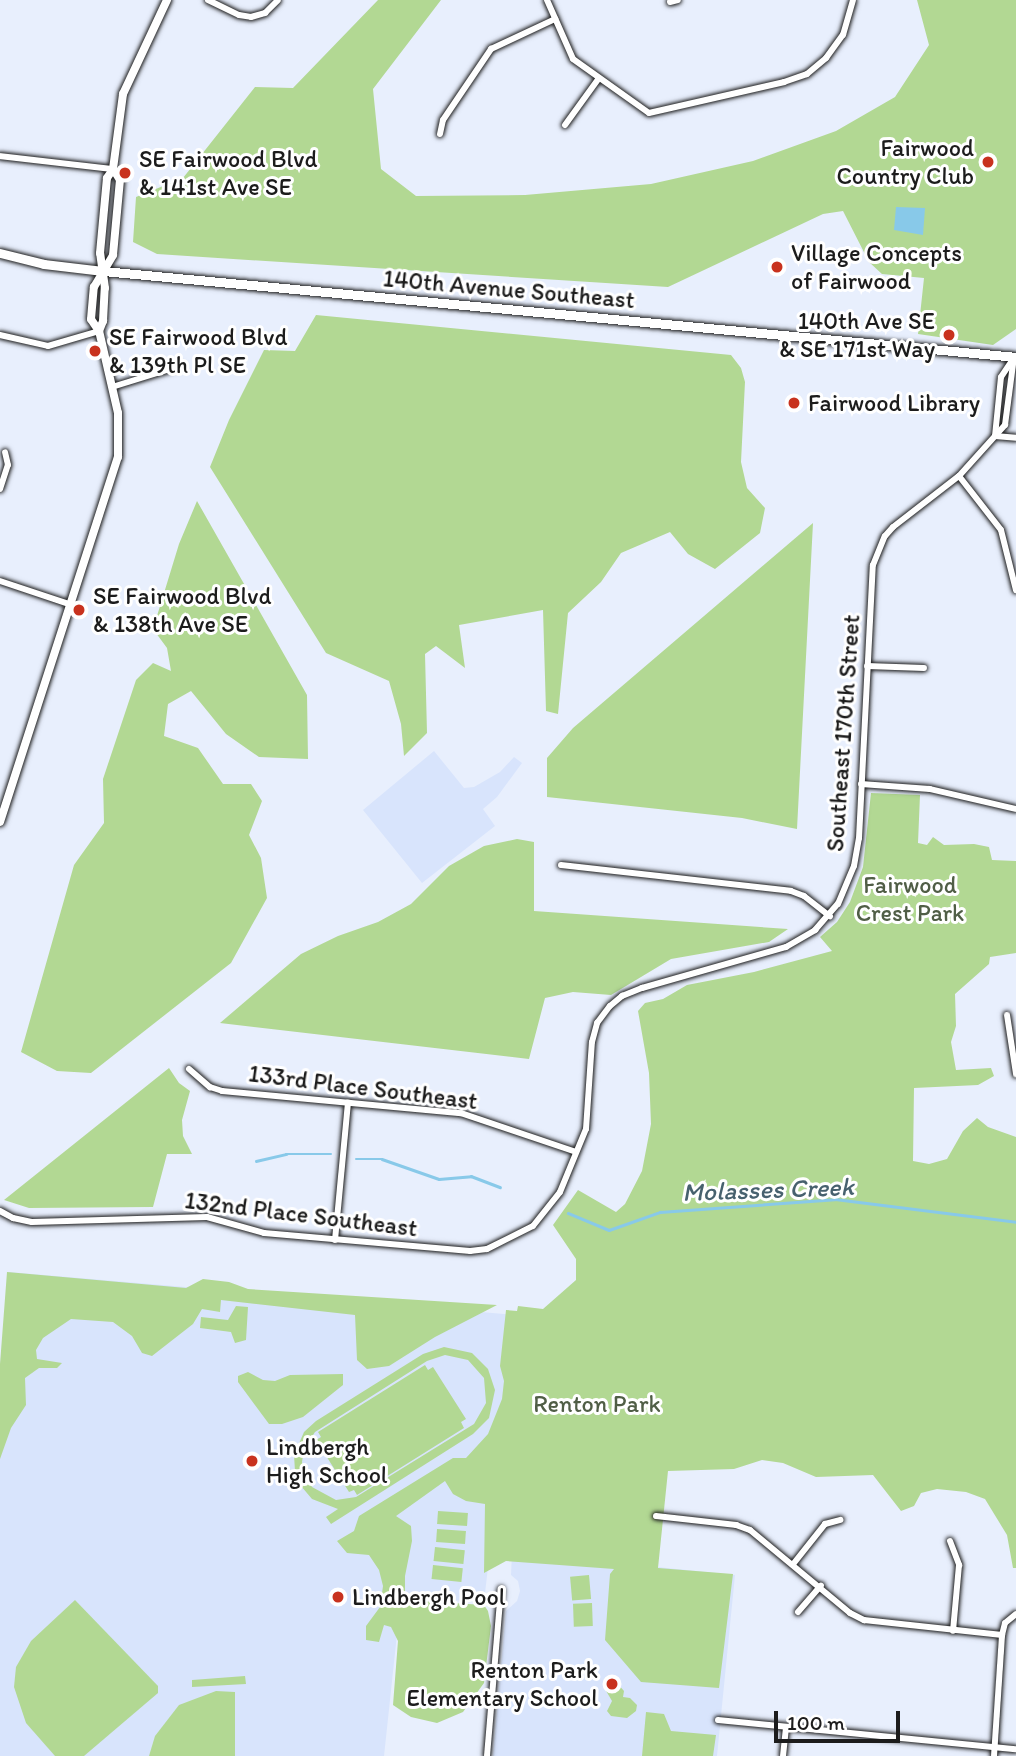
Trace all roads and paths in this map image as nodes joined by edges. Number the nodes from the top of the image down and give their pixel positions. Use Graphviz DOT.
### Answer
graph roads {
  1 [pos="167,0"];
  2 [pos="208,0"];
  3 [pos="278,0"];
  4 [pos="547,0"];
  5 [pos="853,0"];
  6 [pos="555,19"];
  7 [pos="599,78"];
  8 [pos="565,125"];
  9 [pos="440,134"];
  10 [pos="0,156"];
  11 [pos="113,169"];
  12 [pos="0,253"];
  13 [pos="103,271"];
  14 [pos="99,331"];
  15 [pos="0,335"];
  16 [pos="1015,356"];
  17 [pos="180,366"];
  18 [pos="112,387"];
  19 [pos="995,436"];
  20 [pos="1016,438"];
  21 [pos="5,452"];
  22 [pos="959,476"];
  23 [pos="0,489"];
  24 [pos="0,581"];
  25 [pos="1016,590"];
  26 [pos="69,604"];
  27 [pos="867,666"];
  28 [pos="924,668"];
  29 [pos="861,784"];
  30 [pos="1016,809"];
  31 [pos="0,822"];
  32 [pos="561,866"];
  33 [pos="830,916"];
  34 [pos="1007,1014"];
  35 [pos="189,1069"];
  36 [pos="1014,1071"];
  37 [pos="348,1102"];
  38 [pos="576,1152"];
  39 [pos="0,1211"];
  40 [pos="335,1240"];
  41 [pos="656,1516"];
  42 [pos="841,1520"];
  43 [pos="950,1541"];
  44 [pos="794,1563"];
  45 [pos="821,1586"];
  46 [pos="501,1590"];
  47 [pos="798,1612"];
  48 [pos="1016,1614"];
  49 [pos="953,1631"];
  50 [pos="1002,1635"];
  51 [pos="718,1720"];
  52 [pos="786,1727"];
  53 [pos="994,1747"];
  54 [pos="1016,1749"];
  55 [pos="487,1756"];
  56 [pos="783,1756"];
  57 [pos="994,1756"];
  1 -- 11 [label="street"];
  2 -- 3 [label="street"];
  4 -- 6 [label="street"];
  5 -- 7 [label="street"];
  6 -- 7 [label="street"];
  6 -- 9 [label="street"];
  7 -- 8 [label="street"];
  10 -- 11 [label="street"];
  11 -- 13 [label="street"];
  12 -- 13 [label="main road, 140th Avenue Southeast"];
  13 -- 14 [label="street"];
  13 -- 16 [label="main road, 140th Avenue Southeast"];
  14 -- 15 [label="street"];
  14 -- 18 [label="street"];
  16 -- 19 [label="street"];
  17 -- 18 [label="street"];
  18 -- 26 [label="street"];
  19 -- 20 [label="street"];
  19 -- 22 [label="street"];
  21 -- 23 [label="street"];
  22 -- 25 [label="street"];
  22 -- 27 [label="street, Southeast 170th Street"];
  24 -- 26 [label="street"];
  26 -- 31 [label="street"];
  27 -- 28 [label="street"];
  27 -- 29 [label="street, Southeast 170th Street"];
  29 -- 30 [label="street"];
  29 -- 33 [label="street, Southeast 170th Street"];
  32 -- 33 [label="street"];
  33 -- 38 [label="street, 132nd Place Southeast"];
  34 -- 36 [label="street"];
  35 -- 37 [label="street, 133rd Place Southeast"];
  37 -- 38 [label="street, 133rd Place Southeast"];
  37 -- 40 [label="street"];
  38 -- 40 [label="street, 132nd Place Southeast"];
  39 -- 40 [label="street, 132nd Place Southeast"];
  41 -- 44 [label="street"];
  42 -- 44 [label="street"];
  43 -- 49 [label="street"];
  44 -- 45 [label="street"];
  45 -- 47 [label="street"];
  45 -- 49 [label="street"];
  46 -- 55 [label="street"];
  48 -- 50 [label="street"];
  49 -- 50 [label="street"];
  50 -- 53 [label="street"];
  51 -- 52 [label="street"];
  52 -- 53 [label="street"];
  52 -- 56 [label="street"];
  53 -- 54 [label="street"];
  53 -- 57 [label="street"];
}
